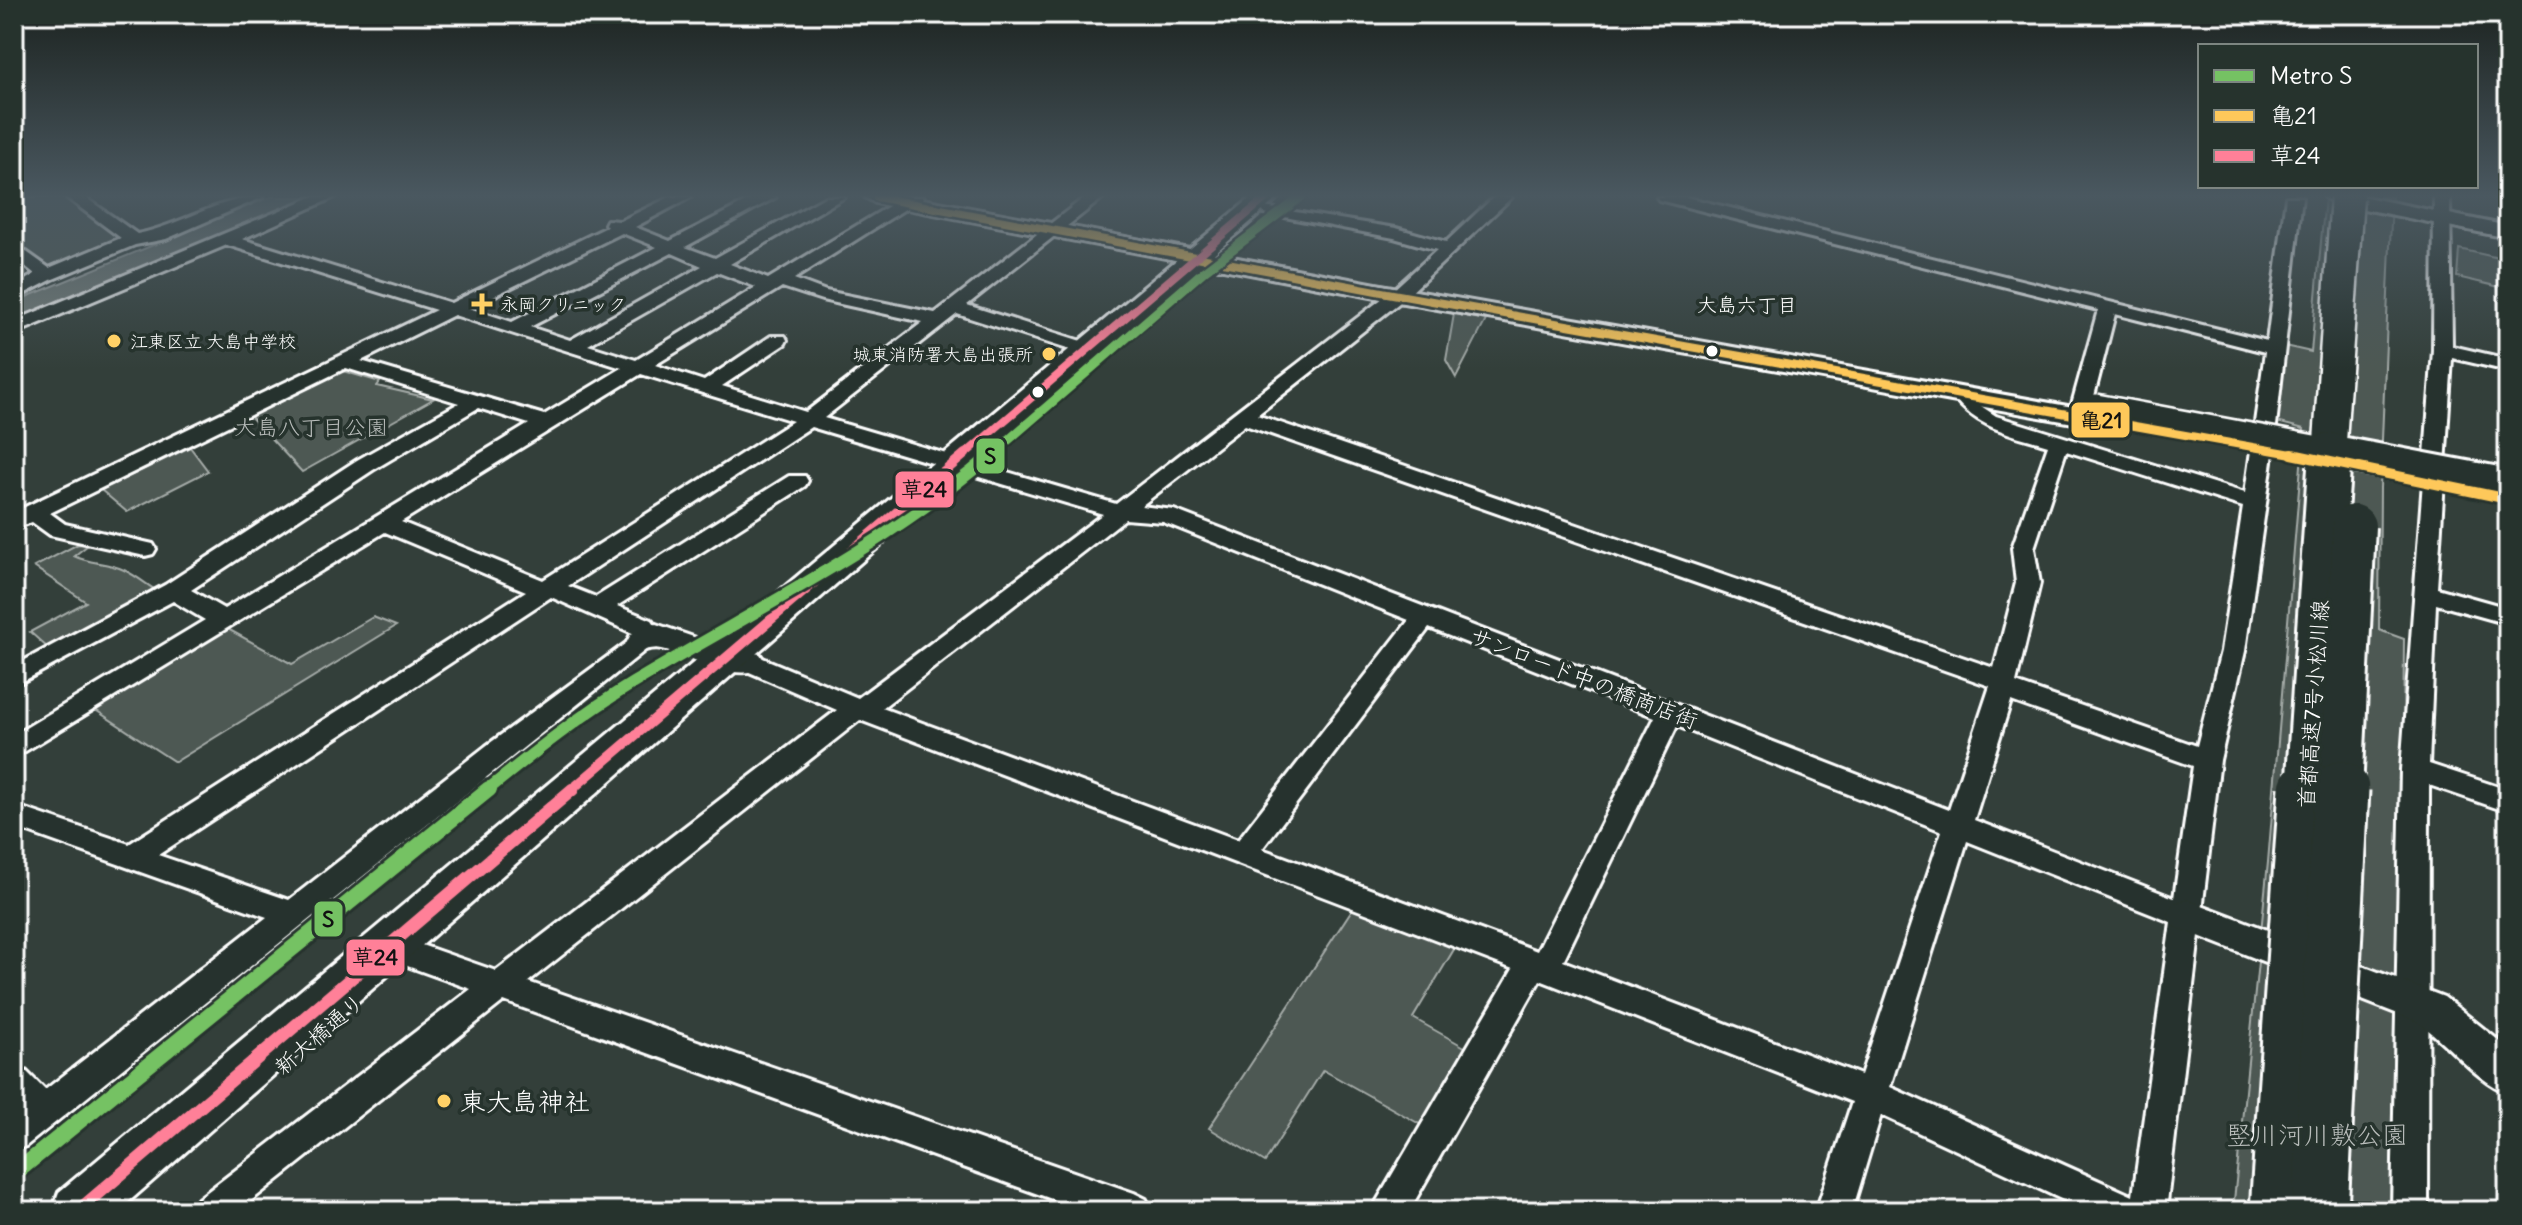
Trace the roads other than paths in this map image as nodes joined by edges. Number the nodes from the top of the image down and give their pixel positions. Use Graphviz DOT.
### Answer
graph roads {
  1 [pos="22,254"];
  2 [pos="99,254"];
  3 [pos="190,254"];
  4 [pos="274,254"];
  5 [pos="566,254"];
  6 [pos="656,254"];
  7 [pos="688,254"];
  8 [pos="735,254"];
  9 [pos="822,254"];
  10 [pos="1023,254"];
  11 [pos="1210,254"];
  12 [pos="1442,254"];
  13 [pos="1897,254"];
  14 [pos="2286,254"];
  15 [pos="2360,254"];
  16 [pos="2363,254"];
  17 [pos="2442,254"];
  18 [pos="716,265"];
  19 [pos="47,275"];
  20 [pos="774,283"];
  21 [pos="1404,290"];
  22 [pos="15,293"];
  23 [pos="2108,306"];
  24 [pos="452,310"];
  25 [pos="946,313"];
  26 [pos="14,328"];
  27 [pos="512,329"];
  28 [pos="778,340"];
  29 [pos="571,347"];
  30 [pos="2273,348"];
  31 [pos="1090,350"];
  32 [pos="2443,350"];
  33 [pos="345,362"];
  34 [pos="2508,365"];
  35 [pos="638,368"];
  36 [pos="706,388"];
  37 [pos="1963,396"];
  38 [pos="476,401"];
  39 [pos="2091,410"];
  40 [pos="1242,417"];
  41 [pos="808,420"];
  42 [pos="548,423"];
  43 [pos="2059,442"];
  44 [pos="964,467"];
  45 [pos="797,481"];
  46 [pos="2508,485"];
  47 [pos="2508,499"];
  48 [pos="2254,503"];
  49 [pos="1119,512"];
  50 [pos="24,517"];
  51 [pos="383,523"];
  52 [pos="145,549"];
  53 [pos="547,588"];
  54 [pos="173,591"];
  55 [pos="2424,592"];
  56 [pos="598,607"];
  57 [pos="1425,616"];
  58 [pos="2508,616"];
  59 [pos="225,620"];
  60 [pos="646,639"];
  61 [pos="737,661"];
  62 [pos="14,677"];
  63 [pos="2003,684"];
  64 [pos="858,710"];
  65 [pos="1671,712"];
  66 [pos="14,748"];
  67 [pos="2207,760"];
  68 [pos="2414,770"];
  69 [pos="2508,801"];
  70 [pos="14,816"];
  71 [pos="1958,826"];
  72 [pos="1246,850"];
  73 [pos="132,857"];
  74 [pos="294,914"];
  75 [pos="2186,915"];
  76 [pos="410,954"];
  77 [pos="1538,966"];
  78 [pos="498,987"];
  79 [pos="2413,1001"];
  80 [pos="2508,1074"];
  81 [pos="14,1082"];
  82 [pos="1871,1094"];
  83 [pos="43,1112"];
  84 [pos="14,1135"];
  85 [pos="78,1211"];
  86 [pos="115,1211"];
  87 [pos="210,1211"];
  88 [pos="1134,1211"];
  89 [pos="1389,1211"];
  90 [pos="1834,1211"];
  91 [pos="2126,1211"];
  92 [pos="2148,1211"];
  93 [pos="2278,1211"];
  94 [pos="2320,1211"];
  95 [pos="2410,1211"];
  1 -- 19 [label="street"];
  2 -- 19 [label="street"];
  3 -- 26 [label="street"];
  4 -- 24 [label="street, サンロード中の橋商店街"];
  5 -- 24 [label="street"];
  6 -- 27 [label="street"];
  7 -- 18 [label="street"];
  8 -- 18 [label="street"];
  9 -- 20 [label="street"];
  10 -- 25 [label="street"];
  11 -- 21 [label="main road"];
  11 -- 31 [label="main road, 新大橋通り"];
  11 -- 44 [label="main road, 新大橋通り"];
  12 -- 21 [label="street"];
  13 -- 23 [label="street"];
  14 -- 30 [label="street"];
  15 -- 93 [label="highway, 首都高速7号小松川線, bridge"];
  16 -- 94 [label="highway, 首都高速7号小松川線, bridge"];
  17 -- 32 [label="street"];
  18 -- 20 [label="street"];
  18 -- 29 [label="street"];
  19 -- 22 [label="street"];
  20 -- 25 [label="street"];
  20 -- 35 [label="street"];
  21 -- 37 [label="main road"];
  21 -- 39 [label="main road"];
  21 -- 40 [label="street"];
  23 -- 30 [label="street"];
  23 -- 39 [label="street"];
  24 -- 27 [label="street, サンロード中の橋商店街"];
  24 -- 33 [label="street"];
  25 -- 31 [label="street"];
  25 -- 41 [label="street"];
  27 -- 29 [label="street, サンロード中の橋商店街"];
  28 -- 36 [label="street"];
  29 -- 35 [label="street, サンロード中の橋商店街"];
  30 -- 48 [label="street"];
  31 -- 44 [label="main road, 新大橋通り"];
  32 -- 34 [label="street"];
  32 -- 55 [label="street"];
  33 -- 38 [label="street"];
  33 -- 50 [label="street"];
  35 -- 36 [label="street, サンロード中の橋商店街"];
  35 -- 42 [label="street"];
  36 -- 41 [label="street, サンロード中の橋商店街"];
  37 -- 39 [label="main road"];
  37 -- 43 [label="street"];
  38 -- 42 [label="street"];
  38 -- 54 [label="street"];
  39 -- 46 [label="main road, bridge"];
  39 -- 47 [label="main road"];
  40 -- 49 [label="street"];
  40 -- 63 [label="street"];
  41 -- 44 [label="street, サンロード中の橋商店街"];
  41 -- 53 [label="street"];
  42 -- 51 [label="street"];
  43 -- 48 [label="street"];
  43 -- 63 [label="street"];
  44 -- 49 [label="street, サンロード中の橋商店街"];
  44 -- 61 [label="main road, 新大橋通り"];
  45 -- 56 [label="street"];
  48 -- 67 [label="street"];
  49 -- 57 [label="street, サンロード中の橋商店街"];
  49 -- 64 [label="street"];
  50 -- 52 [label="street"];
  51 -- 53 [label="street"];
  51 -- 59 [label="street"];
  53 -- 56 [label="street"];
  53 -- 73 [label="street"];
  54 -- 59 [label="street"];
  54 -- 62 [label="street"];
  55 -- 58 [label="street"];
  55 -- 68 [label="street"];
  56 -- 60 [label="street"];
  57 -- 65 [label="street, サンロード中の橋商店街"];
  57 -- 72 [label="street"];
  59 -- 66 [label="street"];
  60 -- 61 [label="street"];
  60 -- 74 [label="street"];
  61 -- 64 [label="street"];
  61 -- 76 [label="main road, 新大橋通り"];
  61 -- 85 [label="main road, 新大橋通り"];
  63 -- 67 [label="street"];
  63 -- 71 [label="street"];
  64 -- 72 [label="street"];
  64 -- 78 [label="street"];
  65 -- 71 [label="street, サンロード中の橋商店街"];
  65 -- 77 [label="street"];
  67 -- 75 [label="street"];
  68 -- 69 [label="street"];
  68 -- 79 [label="street"];
  70 -- 73 [label="street"];
  71 -- 75 [label="street, サンロード中の橋商店街"];
  71 -- 82 [label="street"];
  72 -- 77 [label="street"];
  73 -- 74 [label="street"];
  74 -- 83 [label="street"];
  75 -- 79 [label="street"];
  75 -- 92 [label="street"];
  76 -- 78 [label="street"];
  76 -- 86 [label="main road, 新大橋通り"];
  77 -- 82 [label="street"];
  77 -- 89 [label="street"];
  78 -- 87 [label="street"];
  78 -- 88 [label="street"];
  79 -- 80 [label="street"];
  79 -- 95 [label="street"];
  81 -- 83 [label="street"];
  82 -- 90 [label="street"];
  82 -- 91 [label="street"];
  83 -- 84 [label="street"];
}
